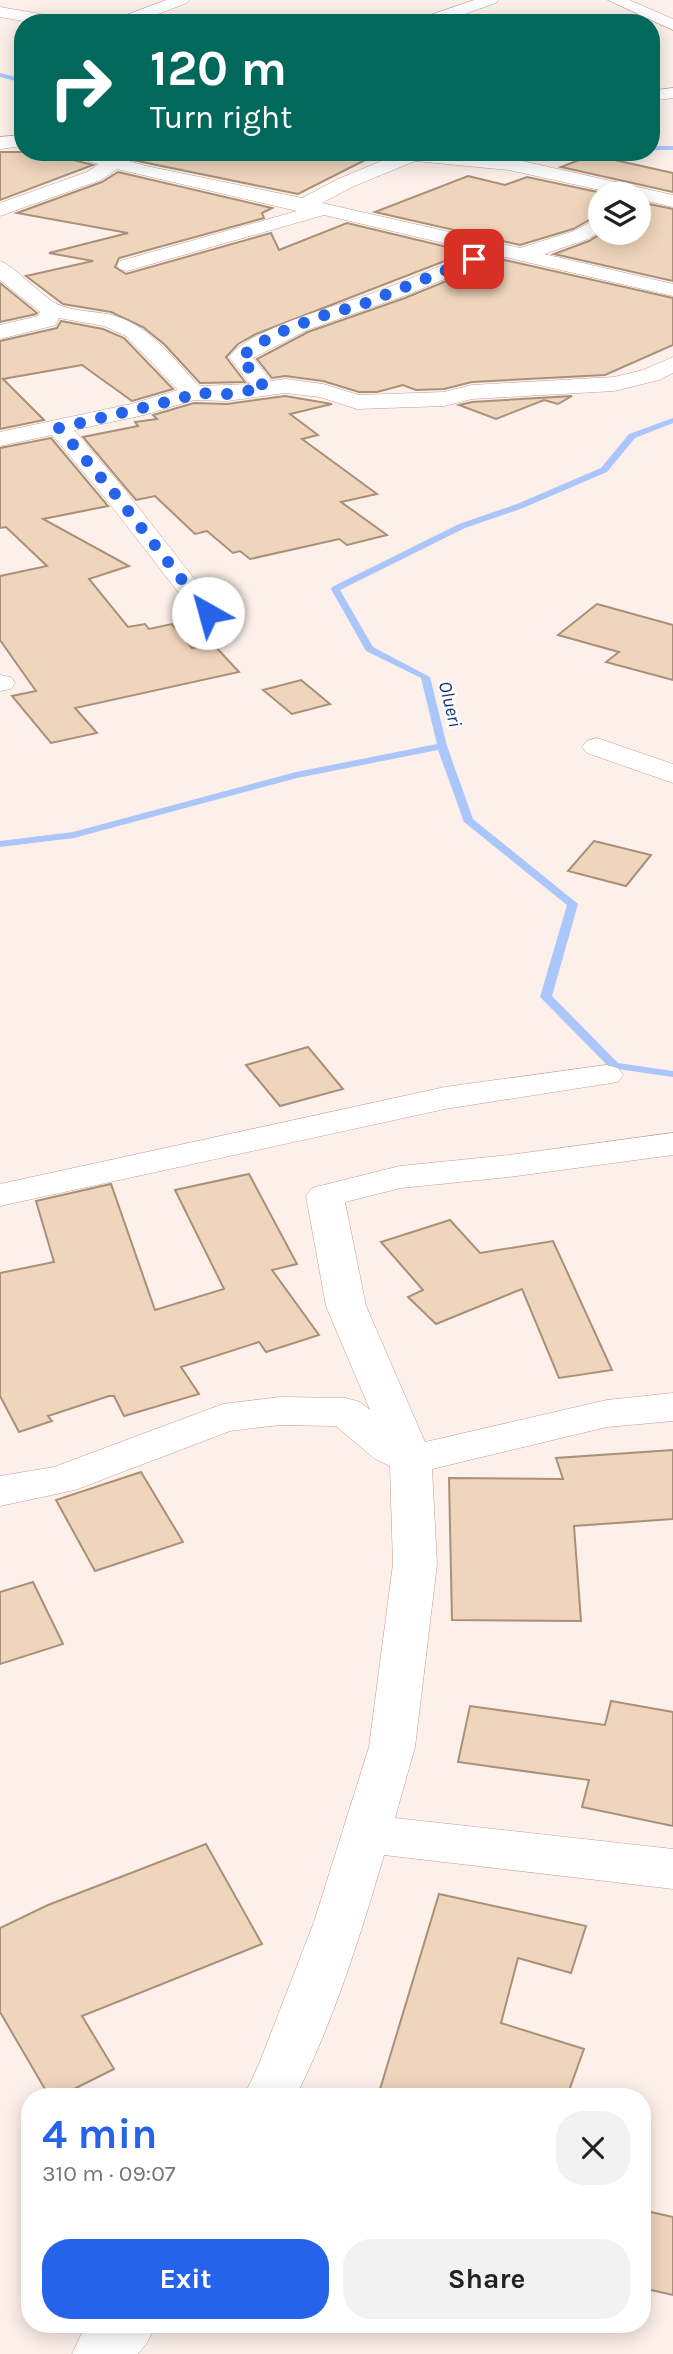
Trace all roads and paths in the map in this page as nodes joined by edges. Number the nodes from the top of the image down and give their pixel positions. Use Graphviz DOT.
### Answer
graph roads {
  1 [pos="181,0"];
  2 [pos="491,0"];
  3 [pos="616,0"];
  4 [pos="143,14"];
  5 [pos="448,14"];
  6 [pos="647,14"];
  7 [pos="117,161"];
  8 [pos="129,161"];
  9 [pos="398,161"];
  10 [pos="477,161"];
  11 [pos="516,161"];
  12 [pos="509,164"];
  13 [pos="144,171"];
  14 [pos="94,176"];
  15 [pos="588,183"];
  16 [pos="651,198"];
  17 [pos="673,201"];
  18 [pos="312,208"];
  19 [pos="0,210"];
  20 [pos="588,231"];
  21 [pos="497,250"];
  22 [pos="519,256"];
  23 [pos="127,265"];
  24 [pos="0,267"];
  25 [pos="673,290"];
  26 [pos="51,310"];
  27 [pos="0,332"];
  28 [pos="673,364"];
  29 [pos="265,388"];
  30 [pos="193,393"];
  31 [pos="59,428"];
  32 [pos="0,439"];
  33 [pos="208,613"];
  34 [pos="597,747"];
  35 [pos="673,774"];
  36 [pos="606,1074"];
  37 [pos="673,1144"];
  38 [pos="0,1195"];
  39 [pos="673,1407"];
  40 [pos="411,1460"];
  41 [pos="0,1490"];
  42 [pos="365,1834"];
  43 [pos="673,1869"];
  44 [pos="274,2088"];
  45 [pos="119,2333"];
  46 [pos="101,2354"];
  1 -- 4 [label="street"];
  2 -- 5 [label="street"];
  3 -- 6 [label="street"];
  7 -- 14 [label="street"];
  8 -- 13 [label="street"];
  9 -- 18 [label="street"];
  10 -- 12 [label="street"];
  11 -- 12 [label="street"];
  12 -- 15 [label="street"];
  13 -- 14 [label="street"];
  13 -- 18 [label="street"];
  14 -- 19 [label="street"];
  16 -- 17 [label="street"];
  18 -- 21 [label="street"];
  18 -- 23 [label="street"];
  20 -- 22 [label="street"];
  21 -- 22 [label="street"];
  21 -- 29 [label="street"];
  22 -- 25 [label="street"];
  24 -- 26 [label="street"];
  26 -- 27 [label="street"];
  26 -- 30 [label="street"];
  28 -- 29 [label="street"];
  29 -- 30 [label="street"];
  30 -- 31 [label="street"];
  31 -- 32 [label="street"];
  31 -- 33 [label="street"];
  34 -- 35 [label="street"];
  36 -- 38 [label="street"];
  37 -- 40 [label="street"];
  39 -- 40 [label="street"];
  40 -- 41 [label="street"];
  40 -- 42 [label="street"];
  42 -- 43 [label="street"];
  42 -- 44 [label="street"];
  45 -- 46 [label="street"];
}
